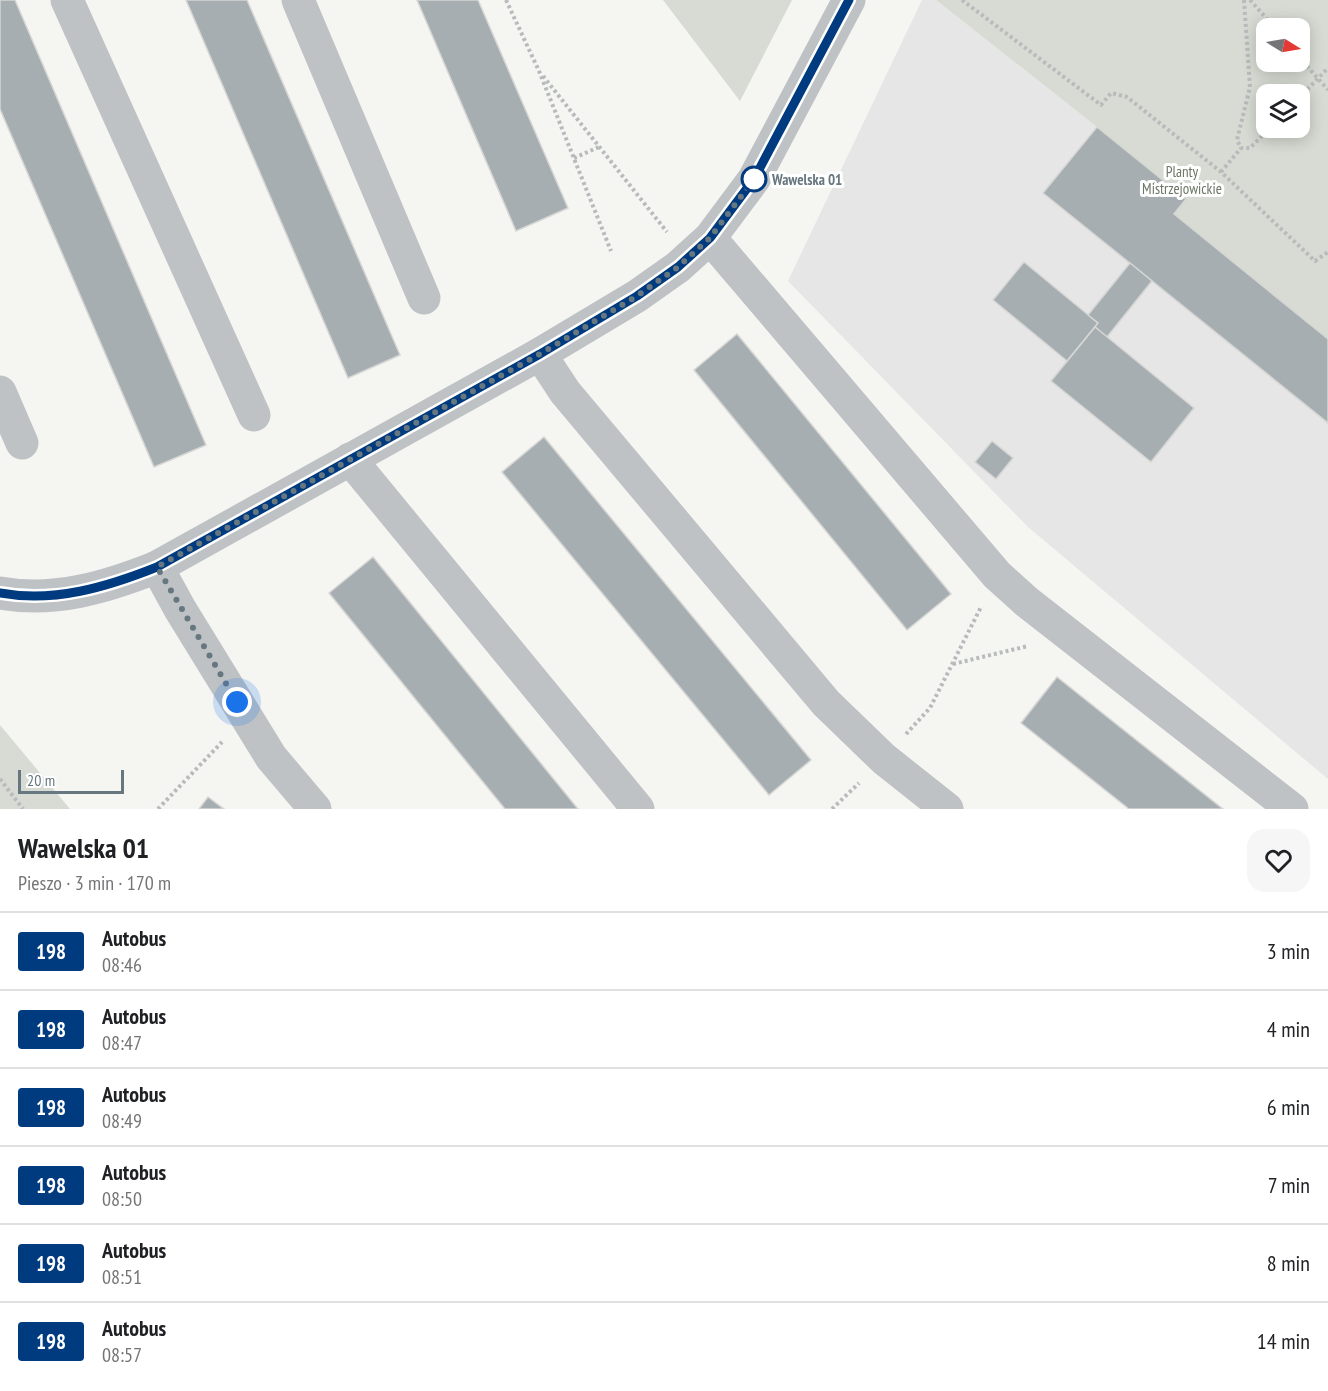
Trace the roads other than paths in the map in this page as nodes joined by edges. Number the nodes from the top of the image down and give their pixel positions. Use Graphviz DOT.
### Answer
graph roads {
  1 [pos="67,0"];
  2 [pos="298,0"];
  3 [pos="849,0"];
  4 [pos="710,238"];
  5 [pos="424,298"];
  6 [pos="540,354"];
  7 [pos="0,392"];
  8 [pos="254,415"];
  9 [pos="22,443"];
  10 [pos="350,459"];
  11 [pos="157,567"];
  12 [pos="0,593"];
  13 [pos="315,809"];
  14 [pos="638,809"];
  15 [pos="947,809"];
  16 [pos="1292,809"];
  1 -- 8 [label="street"];
  2 -- 5 [label="street"];
  3 -- 4 [label="street"];
  4 -- 6 [label="street"];
  4 -- 16 [label="street"];
  6 -- 10 [label="street"];
  6 -- 15 [label="street"];
  7 -- 9 [label="street"];
  10 -- 11 [label="street"];
  10 -- 14 [label="street"];
  11 -- 12 [label="street"];
  11 -- 13 [label="street"];
}
